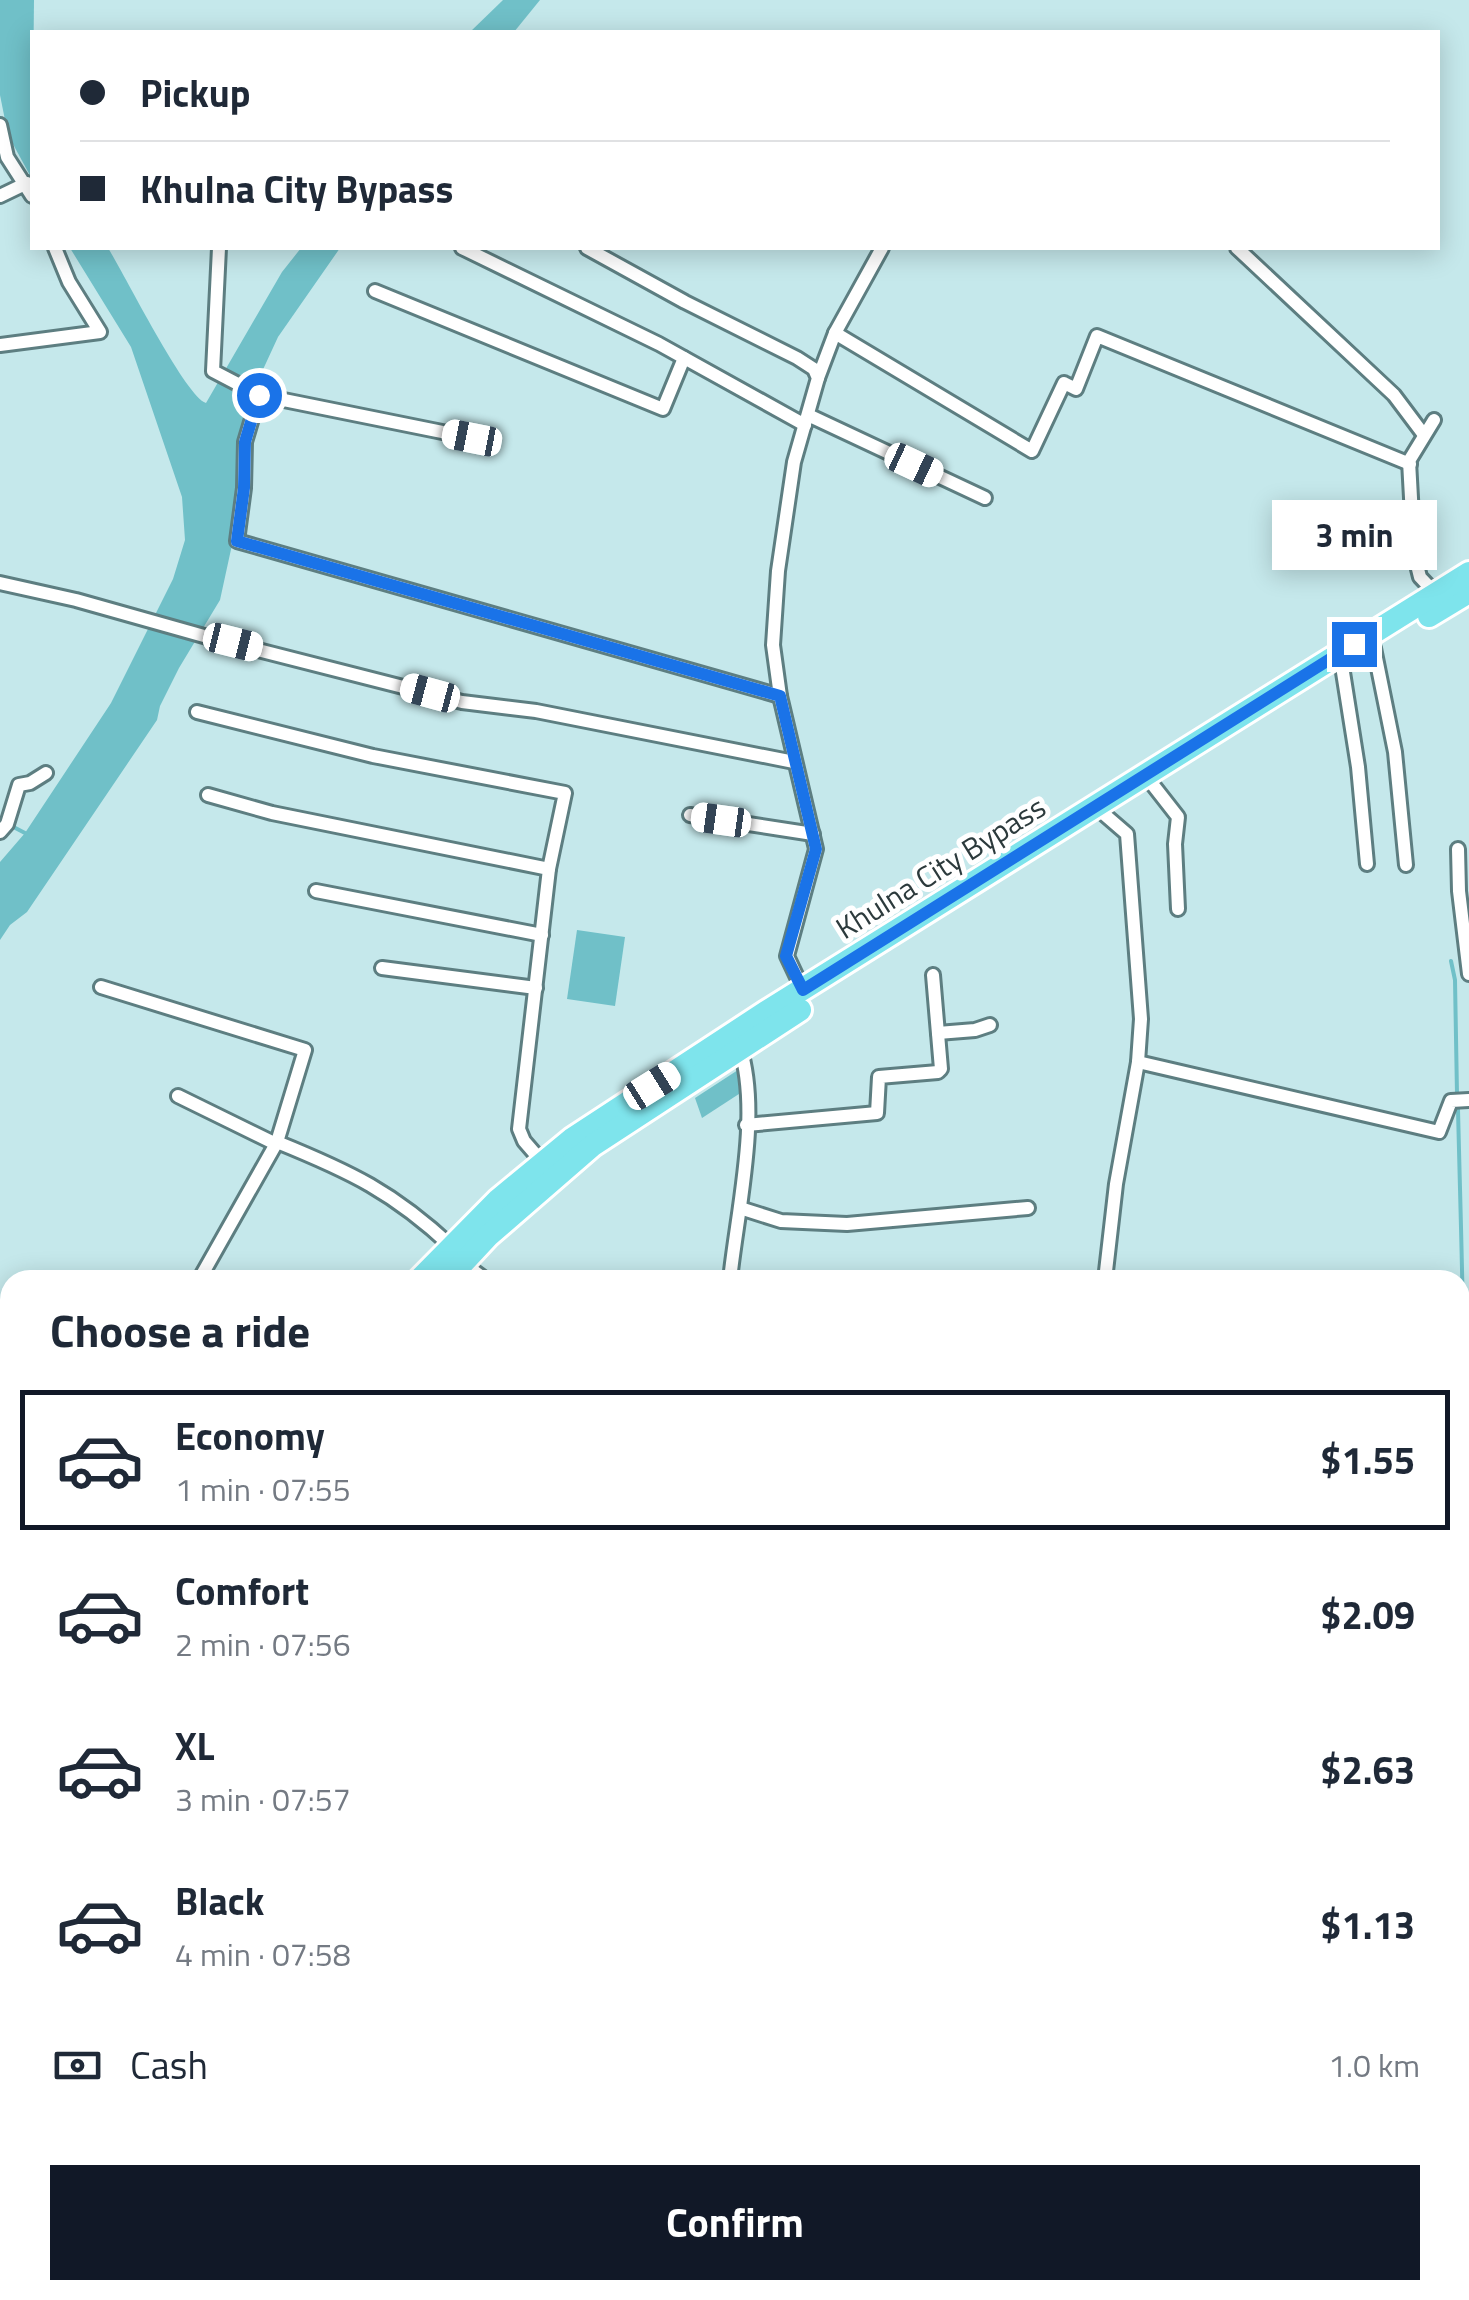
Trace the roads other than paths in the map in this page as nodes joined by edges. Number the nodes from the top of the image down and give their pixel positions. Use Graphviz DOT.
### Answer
graph roads {
  1 [pos="0,125"];
  2 [pos="30,190"];
  3 [pos="0,196"];
  4 [pos="55,250"];
  5 [pos="219,250"];
  6 [pos="466,250"];
  7 [pos="591,250"];
  8 [pos="881,250"];
  9 [pos="1239,250"];
  10 [pos="374,290"];
  11 [pos="835,332"];
  12 [pos="0,345"];
  13 [pos="684,358"];
  14 [pos="818,378"];
  15 [pos="257,394"];
  16 [pos="806,420"];
  17 [pos="1434,420"];
  18 [pos="1424,434"];
  19 [pos="472,438"];
  20 [pos="1410,464"];
  21 [pos="984,498"];
  22 [pos="1469,572"];
  23 [pos="0,583"];
  24 [pos="1469,592"];
  25 [pos="1436,594"];
  26 [pos="1374,648"];
  27 [pos="1342,666"];
  28 [pos="780,696"];
  29 [pos="197,712"];
  30 [pos="794,762"];
  31 [pos="46,773"];
  32 [pos="1153,786"];
  33 [pos="208,795"];
  34 [pos="1105,815"];
  35 [pos="690,816"];
  36 [pos="0,832"];
  37 [pos="812,834"];
  38 [pos="1458,849"];
  39 [pos="1367,864"];
  40 [pos="1406,865"];
  41 [pos="550,869"];
  42 [pos="316,890"];
  43 [pos="1178,910"];
  44 [pos="542,935"];
  45 [pos="1468,952"];
  46 [pos="382,968"];
  47 [pos="1469,974"];
  48 [pos="933,975"];
  49 [pos="101,987"];
  50 [pos="536,988"];
  51 [pos="803,990"];
  52 [pos="990,1025"];
  53 [pos="938,1033"];
  54 [pos="740,1048"];
  55 [pos="1138,1062"];
  56 [pos="178,1096"];
  57 [pos="1469,1100"];
  58 [pos="746,1125"];
  59 [pos="276,1143"];
  60 [pos="544,1162"];
  61 [pos="740,1208"];
  62 [pos="1028,1208"];
  63 [pos="454,1263"];
  64 [pos="205,1270"];
  65 [pos="731,1270"];
  66 [pos="1106,1270"];
  1 -- 2 [label="street"];
  2 -- 3 [label="street"];
  4 -- 12 [label="street"];
  5 -- 15 [label="street"];
  6 -- 13 [label="street"];
  7 -- 14 [label="street"];
  8 -- 11 [label="street"];
  9 -- 18 [label="street"];
  10 -- 13 [label="street"];
  11 -- 14 [label="street"];
  11 -- 20 [label="street"];
  13 -- 16 [label="street"];
  14 -- 16 [label="street"];
  15 -- 19 [label="street"];
  15 -- 28 [label="street"];
  16 -- 21 [label="street"];
  16 -- 28 [label="street"];
  17 -- 18 [label="street"];
  18 -- 20 [label="street"];
  20 -- 25 [label="street"];
  22 -- 25 [label="highway, Khulna City Bypass"];
  23 -- 30 [label="street"];
  24 -- 26 [label="highway, Khulna City Bypass"];
  25 -- 51 [label="highway, Khulna City Bypass"];
  26 -- 27 [label="highway, Khulna City Bypass"];
  26 -- 40 [label="street"];
  27 -- 32 [label="highway, Khulna City Bypass"];
  27 -- 39 [label="street"];
  28 -- 30 [label="street"];
  29 -- 41 [label="street"];
  30 -- 37 [label="street"];
  31 -- 36 [label="street"];
  32 -- 34 [label="highway, Khulna City Bypass"];
  32 -- 43 [label="street"];
  33 -- 41 [label="street"];
  34 -- 54 [label="highway, Khulna City Bypass"];
  34 -- 55 [label="street"];
  35 -- 37 [label="street"];
  37 -- 51 [label="street"];
  38 -- 45 [label="street"];
  41 -- 44 [label="street"];
  42 -- 44 [label="street"];
  44 -- 50 [label="street"];
  45 -- 47 [label="street"];
  46 -- 50 [label="street"];
  48 -- 53 [label="street"];
  49 -- 59 [label="street"];
  50 -- 60 [label="street"];
  51 -- 60 [label="highway, Khulna City Bypass"];
  52 -- 53 [label="street"];
  53 -- 58 [label="street"];
  54 -- 58 [label="street"];
  54 -- 63 [label="highway, Khulna City Bypass"];
  55 -- 57 [label="street"];
  55 -- 66 [label="street"];
  56 -- 59 [label="street"];
  58 -- 61 [label="street"];
  59 -- 63 [label="street"];
  59 -- 64 [label="street"];
  60 -- 63 [label="highway, Khulna City Bypass"];
  61 -- 62 [label="street"];
  61 -- 65 [label="street"];
}
